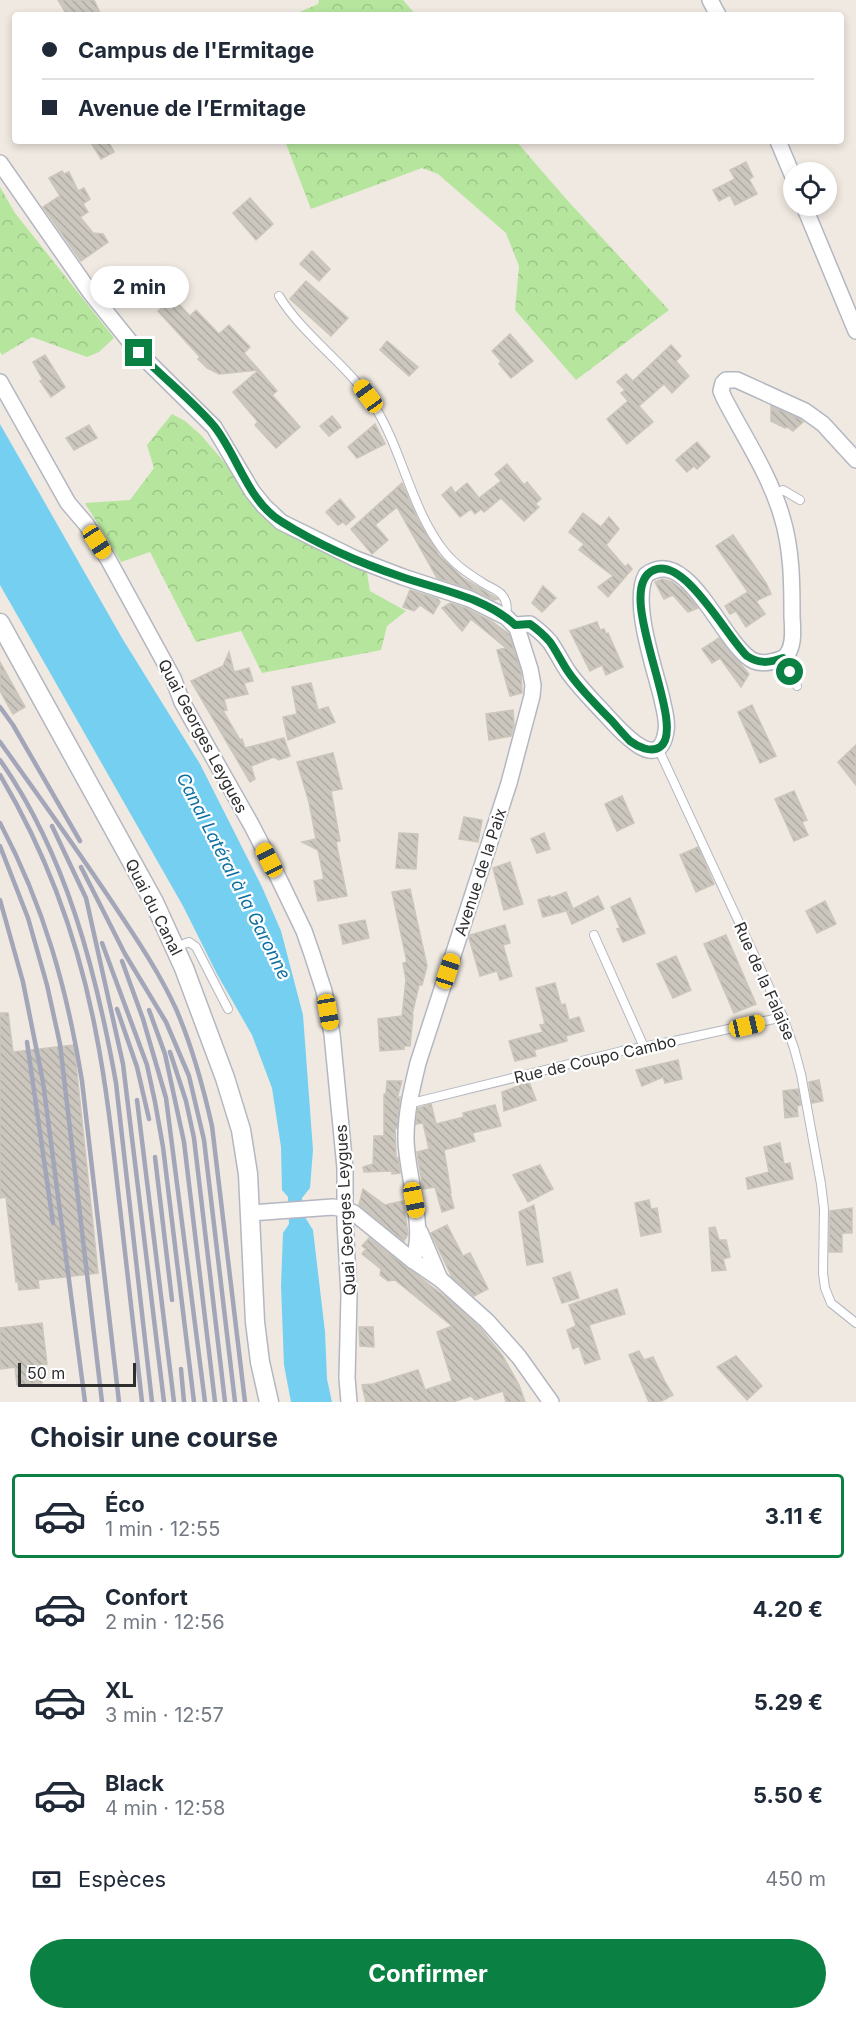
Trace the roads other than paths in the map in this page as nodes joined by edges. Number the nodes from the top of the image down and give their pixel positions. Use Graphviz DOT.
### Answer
graph roads {
  1 [pos="779,144"];
  2 [pos="787,162"];
  3 [pos="0,163"];
  4 [pos="808,216"];
  5 [pos="279,296"];
  6 [pos="856,331"];
  7 [pos="0,382"];
  8 [pos="856,460"];
  9 [pos="774,494"];
  10 [pos="800,500"];
  11 [pos="510,621"];
  12 [pos="0,624"];
  13 [pos="783,658"];
  14 [pos="797,686"];
  15 [pos="658,748"];
  16 [pos="594,935"];
  17 [pos="176,947"];
  18 [pos="228,1009"];
  19 [pos="783,1017"];
  20 [pos="644,1047"];
  21 [pos="408,1104"];
  22 [pos="338,1208"];
  23 [pos="256,1212"];
  24 [pos="418,1227"];
  25 [pos="412,1260"];
  26 [pos="440,1278"];
  27 [pos="856,1323"];
  28 [pos="269,1402"];
  29 [pos="349,1402"];
  30 [pos="551,1402"];
  1 -- 2 [label="street"];
  3 -- 11 [label="street"];
  4 -- 6 [label="street"];
  5 -- 11 [label="lane"];
  7 -- 22 [label="street, Quai Georges Leygues"];
  8 -- 9 [label="street"];
  9 -- 10 [label="lane"];
  9 -- 13 [label="street"];
  11 -- 15 [label="street"];
  11 -- 21 [label="street, Avenue de la Paix"];
  12 -- 17 [label="street, Quai du Canal"];
  13 -- 14 [label="lane"];
  13 -- 15 [label="street"];
  15 -- 19 [label="lane, Rue de la Falaise"];
  16 -- 20 [label="lane"];
  17 -- 18 [label="lane"];
  17 -- 23 [label="street, Quai du Canal"];
  19 -- 20 [label="lane, Rue de Coupo Cambo"];
  19 -- 27 [label="lane, Rue de la Falaise"];
  20 -- 21 [label="lane, Rue de Coupo Cambo"];
  21 -- 24 [label="street, Avenue de la Paix"];
  22 -- 23 [label="street"];
  22 -- 25 [label="street"];
  22 -- 29 [label="street, Quai Georges Leygues"];
  23 -- 28 [label="street, Quai du Canal"];
  24 -- 25 [label="street, Avenue de la Paix"];
  24 -- 26 [label="street"];
  25 -- 26 [label="street"];
  26 -- 30 [label="street"];
}
